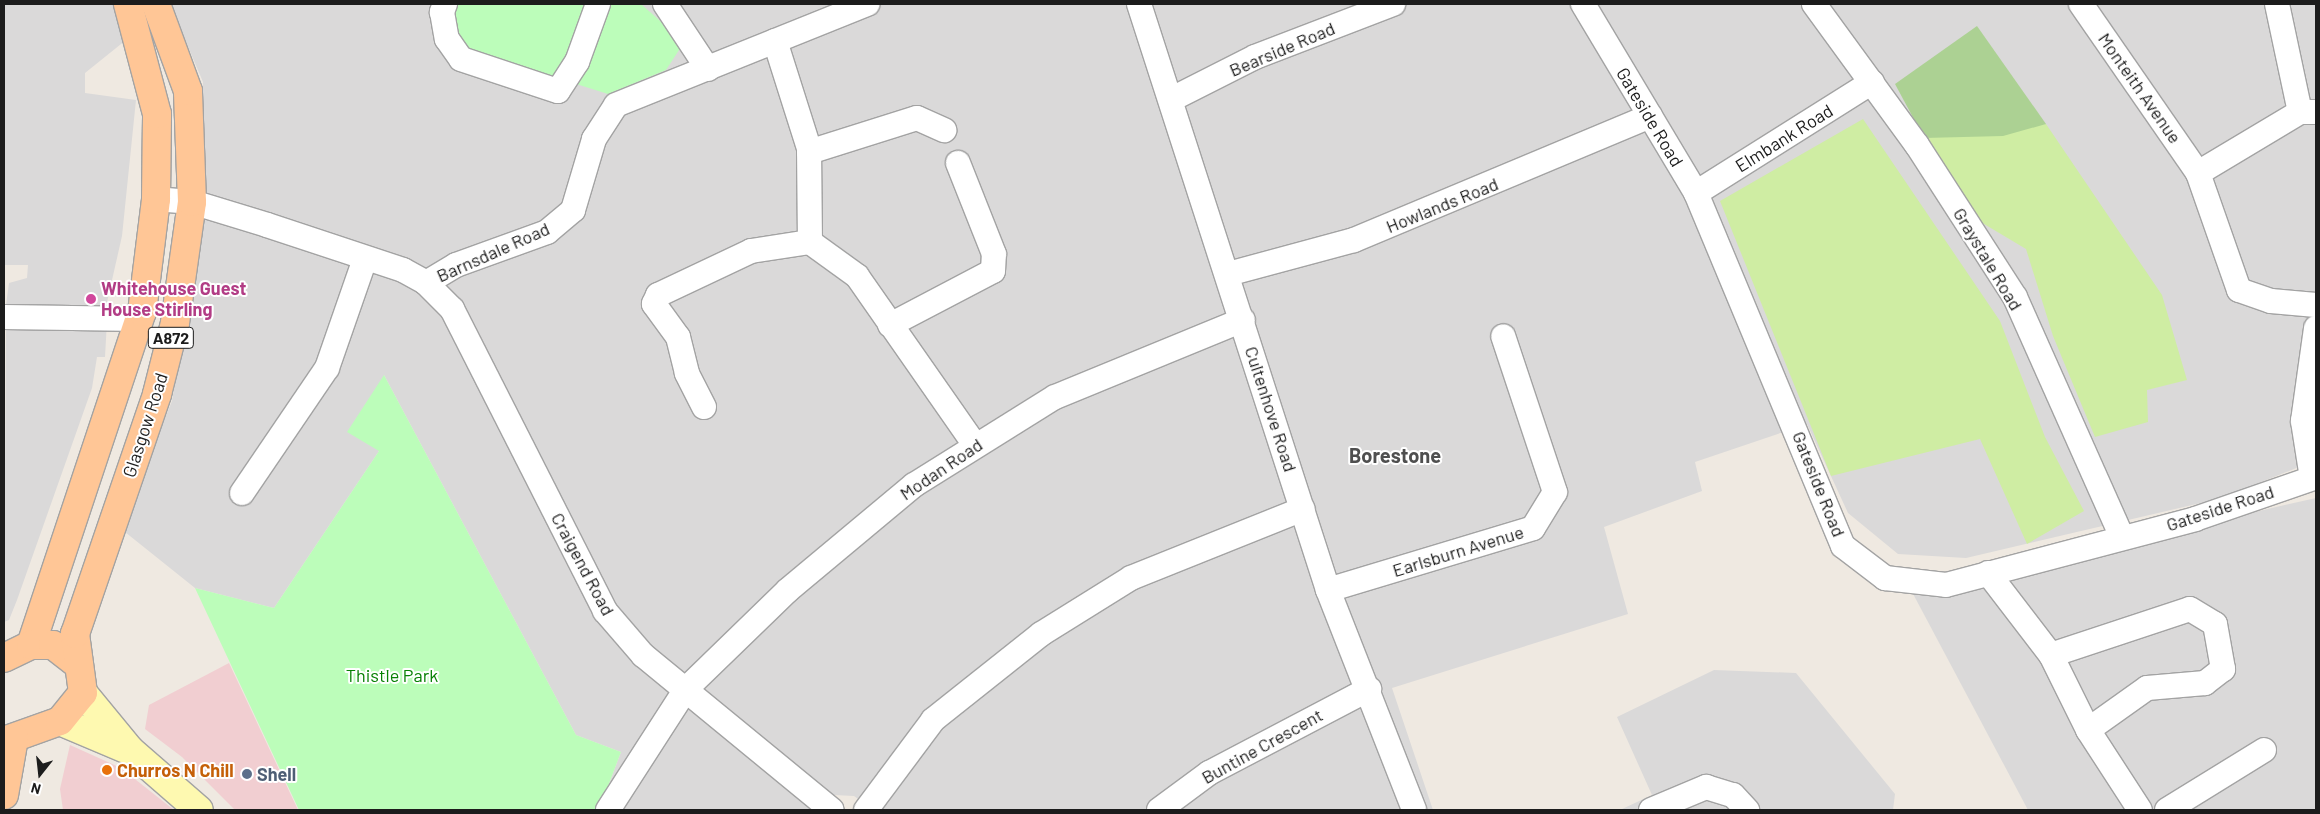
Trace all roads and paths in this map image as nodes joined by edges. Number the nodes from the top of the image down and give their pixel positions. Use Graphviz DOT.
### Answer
graph roads {
  1 [pos="156,4"];
  2 [pos="445,4"];
  3 [pos="598,4"];
  4 [pos="665,4"];
  5 [pos="868,4"];
  6 [pos="1139,4"];
  7 [pos="1393,4"];
  8 [pos="1583,4"];
  9 [pos="1814,4"];
  10 [pos="2277,4"];
  11 [pos="2091,8"];
  12 [pos="133,9"];
  13 [pos="775,41"];
  14 [pos="708,69"];
  15 [pos="1872,82"];
  16 [pos="1172,100"];
  17 [pos="2308,112"];
  18 [pos="1650,116"];
  19 [pos="944,130"];
  20 [pos="809,152"];
  21 [pos="958,163"];
  22 [pos="2198,173"];
  23 [pos="1696,193"];
  24 [pos="156,199"];
  25 [pos="192,202"];
  26 [pos="810,242"];
  27 [pos="365,259"];
  28 [pos="1228,274"];
  29 [pos="426,283"];
  30 [pos="2316,305"];
  31 [pos="4,317"];
  32 [pos="140,319"];
  33 [pos="1243,320"];
  34 [pos="890,325"];
  35 [pos="2316,328"];
  36 [pos="1503,336"];
  37 [pos="704,407"];
  38 [pos="975,445"];
  39 [pos="2314,478"];
  40 [pos="242,493"];
  41 [pos="1303,509"];
  42 [pos="2122,537"];
  43 [pos="1988,573"];
  44 [pos="1328,590"];
  45 [pos="31,645"];
  46 [pos="2051,655"];
  47 [pos="4,658"];
  48 [pos="79,665"];
  49 [pos="1369,688"];
  50 [pos="686,689"];
  51 [pos="83,693"];
  52 [pos="60,721"];
  53 [pos="2088,730"];
  54 [pos="9,740"];
  55 [pos="130,750"];
  56 [pos="2264,750"];
  57 [pos="4,795"];
  58 [pos="199,810"];
  59 [pos="608,810"];
  60 [pos="832,810"];
  61 [pos="866,810"];
  62 [pos="1159,810"];
  63 [pos="1414,810"];
  64 [pos="1651,810"];
  65 [pos="1747,810"];
  66 [pos="2140,810"];
  67 [pos="2167,810"];
  1 -- 25 [label="main road, Glasgow Road / A872"];
  2 -- 3 [label="street"];
  4 -- 14 [label="street"];
  5 -- 13 [label="street, Barnsdale Road"];
  6 -- 16 [label="street, Cultenhove Road"];
  7 -- 16 [label="street, Bearside Road"];
  8 -- 18 [label="street, Gateside Road"];
  9 -- 15 [label="street, Graystale Road"];
  10 -- 17 [label="street"];
  11 -- 22 [label="street, Monteith Avenue"];
  12 -- 24 [label="main road, A872"];
  13 -- 14 [label="street, Barnsdale Road"];
  13 -- 20 [label="street"];
  14 -- 29 [label="street, Barnsdale Road"];
  15 -- 23 [label="street, Elmbank Road"];
  15 -- 42 [label="street, Graystale Road"];
  16 -- 28 [label="street, Cultenhove Road"];
  17 -- 22 [label="street"];
  18 -- 23 [label="street, Gateside Road"];
  18 -- 28 [label="street, Howlands Road"];
  19 -- 20 [label="street"];
  20 -- 26 [label="street"];
  21 -- 34 [label="street"];
  22 -- 30 [label="street, Monteith Avenue"];
  23 -- 43 [label="street, Gateside Road"];
  24 -- 25 [label="street, Barnsdale Road"];
  24 -- 32 [label="main road, A872"];
  25 -- 27 [label="street, Barnsdale Road"];
  25 -- 48 [label="main road, Glasgow Road / A872"];
  26 -- 34 [label="street"];
  26 -- 37 [label="street"];
  27 -- 29 [label="street, Barnsdale Road"];
  27 -- 40 [label="street"];
  28 -- 33 [label="street, Cultenhove Road"];
  29 -- 50 [label="street, Craigend Road"];
  31 -- 32 [label="street"];
  32 -- 45 [label="main road, A872"];
  33 -- 38 [label="street, Modan Road"];
  33 -- 41 [label="street, Cultenhove Road"];
  34 -- 38 [label="street"];
  35 -- 39 [label="street"];
  36 -- 44 [label="street, Earlsburn Avenue"];
  38 -- 50 [label="street, Modan Road"];
  39 -- 42 [label="street, Gateside Road"];
  41 -- 44 [label="street, Cultenhove Road"];
  41 -- 61 [label="street"];
  42 -- 43 [label="street, Gateside Road"];
  43 -- 46 [label="street"];
  44 -- 49 [label="street, Cultenhove Road"];
  45 -- 47 [label="main road"];
  45 -- 48 [label="main road"];
  46 -- 53 [label="street"];
  46 -- 53 [label="street"];
  48 -- 51 [label="main road, Glasgow Road"];
  49 -- 62 [label="street, Buntine Crescent"];
  49 -- 63 [label="street, Cultenhove Road"];
  50 -- 59 [label="street, Modan Road"];
  50 -- 60 [label="street, Craigend Road"];
  51 -- 52 [label="main road"];
  51 -- 55 [label="main road"];
  52 -- 54 [label="main road"];
  52 -- 55 [label="main road"];
  53 -- 66 [label="street"];
  54 -- 57 [label="main road"];
  55 -- 58 [label="main road"];
  56 -- 67 [label="street"];
  64 -- 65 [label="street"];
}
